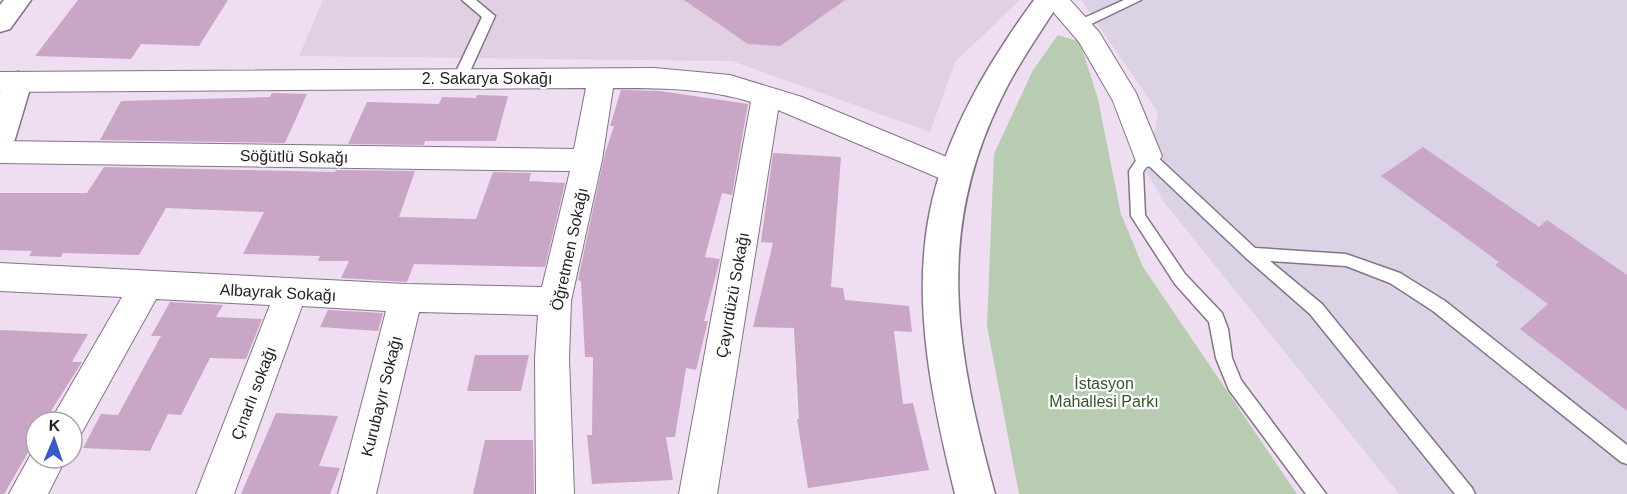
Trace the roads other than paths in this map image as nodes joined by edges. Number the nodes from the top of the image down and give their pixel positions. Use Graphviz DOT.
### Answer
graph roads {
  1 [pos="468,0"];
  2 [pos="1048,0"];
  3 [pos="1056,0"];
  4 [pos="1135,0"];
  5 [pos="1079,25"];
  6 [pos="460,78"];
  7 [pos="602,78"];
  8 [pos="9,82"];
  9 [pos="766,96"];
  10 [pos="0,139"];
  11 [pos="0,152"];
  12 [pos="1147,156"];
  13 [pos="587,160"];
  14 [pos="957,173"];
  15 [pos="1251,255"];
  16 [pos="0,277"];
  17 [pos="146,286"];
  18 [pos="291,292"];
  19 [pos="406,298"];
  20 [pos="555,301"];
  21 [pos="76,410"];
  22 [pos="1627,456"];
  23 [pos="41,470"];
  24 [pos="27,494"];
  25 [pos="215,494"];
  26 [pos="357,494"];
  27 [pos="555,494"];
  28 [pos="698,494"];
  29 [pos="975,494"];
  30 [pos="1317,494"];
  31 [pos="1466,494"];
  1 -- 6 [label="lane"];
  2 -- 14 [label="main road"];
  3 -- 5 [label="street"];
  4 -- 5 [label="lane"];
  5 -- 12 [label="street"];
  6 -- 7 [label="street, 2. Sakarya Sokağı"];
  6 -- 8 [label="street, 2. Sakarya Sokağı"];
  7 -- 9 [label="street, 2. Sakarya Sokağı"];
  7 -- 13 [label="street, Öğretmen Sokağı"];
  8 -- 10 [label="main road"];
  9 -- 14 [label="street, 2. Sakarya Sokağı"];
  9 -- 28 [label="street, Çayırdüzü Sokağı"];
  11 -- 13 [label="street, Söğütlü Sokağı"];
  12 -- 15 [label="lane"];
  12 -- 30 [label="lane"];
  13 -- 20 [label="street, Öğretmen Sokağı"];
  14 -- 29 [label="main road"];
  15 -- 22 [label="lane"];
  15 -- 31 [label="lane"];
  16 -- 17 [label="street, Albayrak Sokağı"];
  17 -- 18 [label="street, Albayrak Sokağı"];
  17 -- 21 [label="street"];
  18 -- 19 [label="street, Albayrak Sokağı"];
  18 -- 25 [label="street, Çınarlı sokağı"];
  19 -- 20 [label="street, Albayrak Sokağı"];
  19 -- 26 [label="street, Kurubayır Sokağı"];
  20 -- 27 [label="street, Öğretmen Sokağı"];
  23 -- 24 [label="street"];
}
